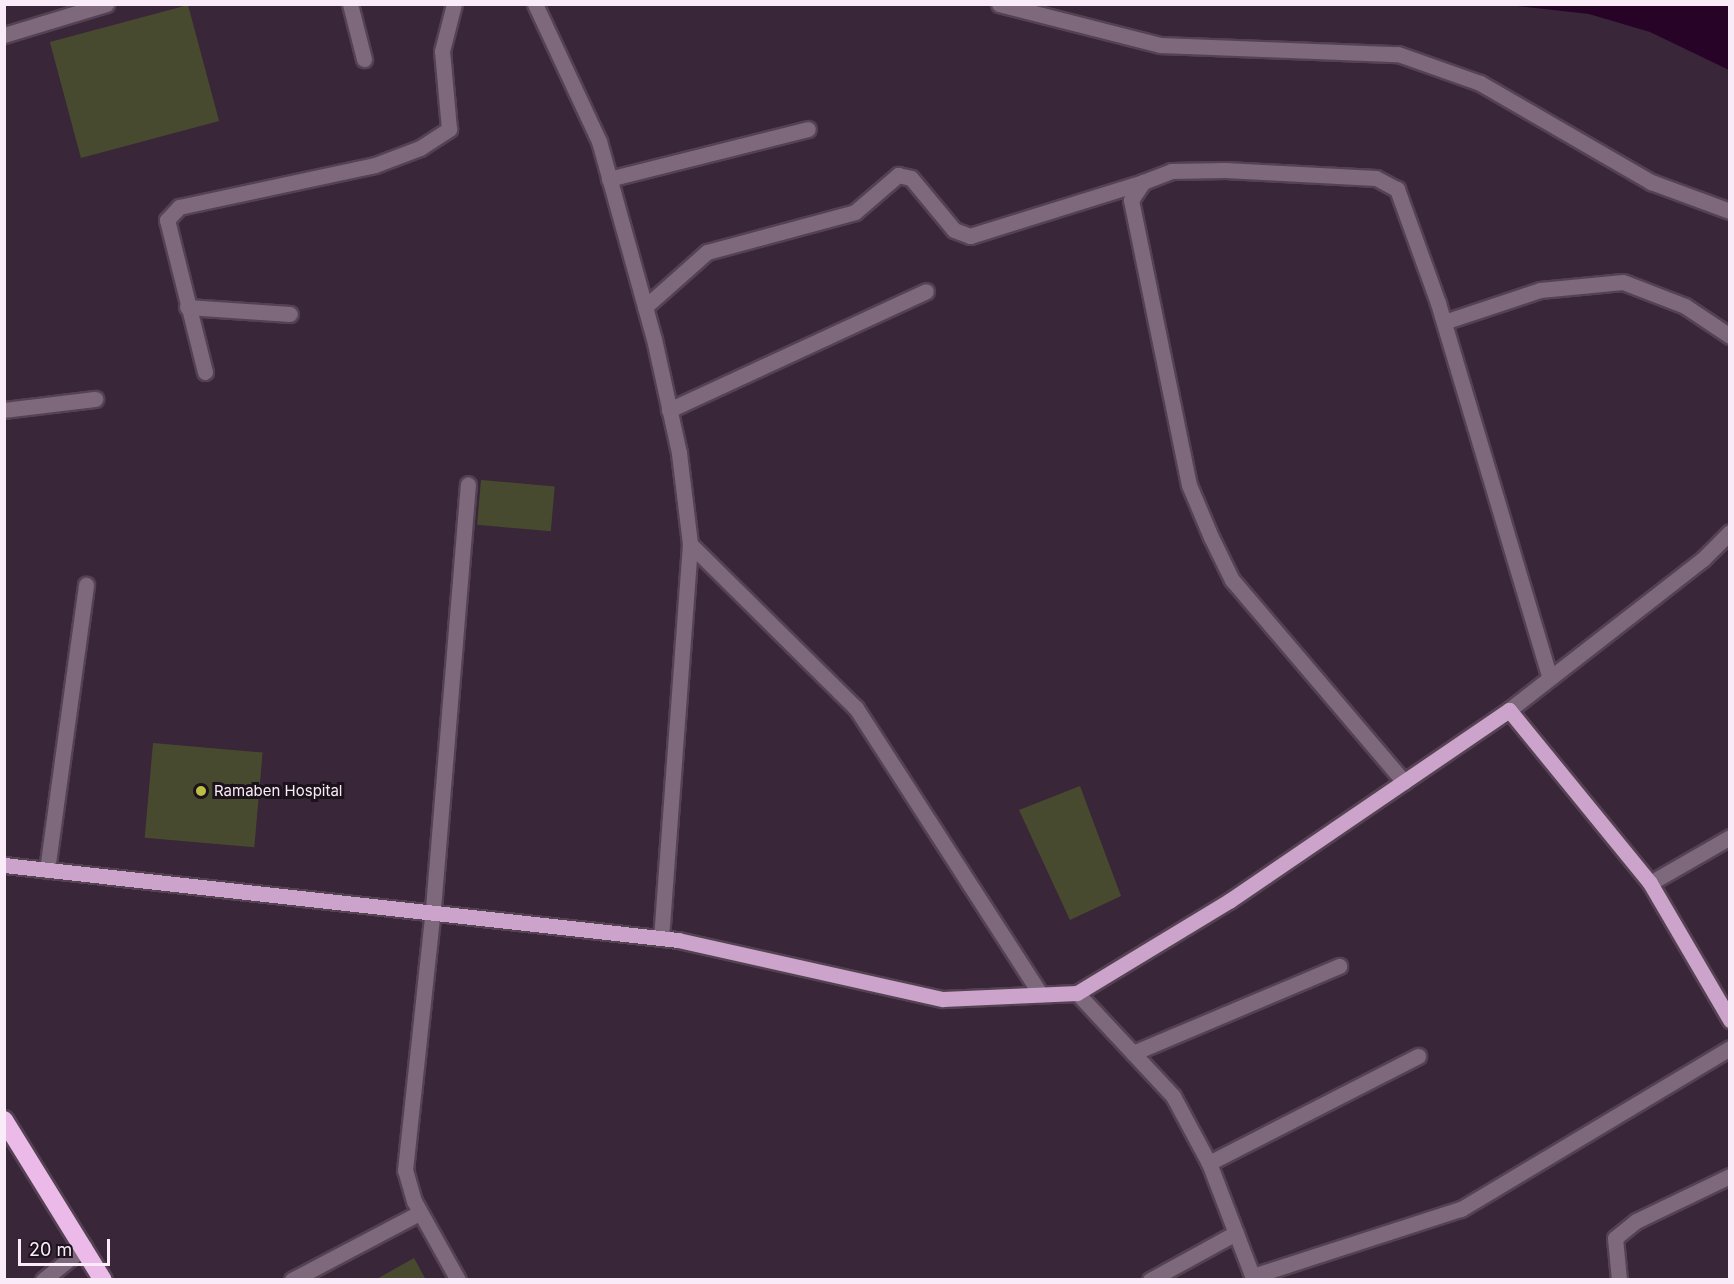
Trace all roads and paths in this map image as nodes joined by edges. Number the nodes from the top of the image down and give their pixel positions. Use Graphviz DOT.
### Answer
graph roads {
  1 [pos="106,4"];
  2 [pos="350,4"];
  3 [pos="454,4"];
  4 [pos="535,4"];
  5 [pos="999,4"];
  6 [pos="4,35"];
  7 [pos="364,59"];
  8 [pos="808,129"];
  9 [pos="609,179"];
  10 [pos="1143,182"];
  11 [pos="1730,211"];
  12 [pos="926,291"];
  13 [pos="187,307"];
  14 [pos="645,307"];
  15 [pos="290,314"];
  16 [pos="1444,322"];
  17 [pos="1730,336"];
  18 [pos="205,372"];
  19 [pos="95,399"];
  20 [pos="4,410"];
  21 [pos="669,410"];
  22 [pos="468,484"];
  23 [pos="1730,532"];
  24 [pos="690,544"];
  25 [pos="86,585"];
  26 [pos="1550,678"];
  27 [pos="1509,710"];
  28 [pos="1404,782"];
  29 [pos="1730,837"];
  30 [pos="4,865"];
  31 [pos="47,870"];
  32 [pos="1650,883"];
  33 [pos="434,909"];
  34 [pos="662,938"];
  35 [pos="1339,966"];
  36 [pos="1077,993"];
  37 [pos="1041,995"];
  38 [pos="1730,1020"];
  39 [pos="1730,1048"];
  40 [pos="1133,1053"];
  41 [pos="1418,1056"];
  42 [pos="4,1120"];
  43 [pos="1209,1163"];
  44 [pos="1730,1176"];
  45 [pos="419,1213"];
  46 [pos="1236,1233"];
  47 [pos="84,1246"];
  48 [pos="1253,1278"];
  49 [pos="43,1280"];
  50 [pos="103,1280"];
  51 [pos="292,1280"];
  52 [pos="458,1280"];
  53 [pos="1150,1280"];
  54 [pos="1619,1280"];
  1 -- 6 [label="street"];
  2 -- 7 [label="street"];
  3 -- 13 [label="street"];
  4 -- 9 [label="street"];
  5 -- 11 [label="street"];
  8 -- 9 [label="street"];
  9 -- 14 [label="street"];
  10 -- 14 [label="street"];
  10 -- 16 [label="street"];
  10 -- 28 [label="street"];
  12 -- 21 [label="street"];
  13 -- 15 [label="street"];
  13 -- 18 [label="street"];
  14 -- 21 [label="street"];
  16 -- 17 [label="street"];
  16 -- 26 [label="street"];
  19 -- 20 [label="street"];
  21 -- 24 [label="street"];
  22 -- 33 [label="street"];
  23 -- 26 [label="street"];
  24 -- 34 [label="street"];
  24 -- 37 [label="street"];
  25 -- 31 [label="street"];
  26 -- 27 [label="street"];
  27 -- 28 [label="main road"];
  27 -- 32 [label="main road"];
  28 -- 36 [label="main road"];
  29 -- 32 [label="street"];
  30 -- 31 [label="main road"];
  31 -- 33 [label="main road"];
  32 -- 38 [label="main road"];
  33 -- 34 [label="main road"];
  33 -- 45 [label="street"];
  34 -- 37 [label="main road"];
  35 -- 40 [label="street"];
  36 -- 37 [label="main road"];
  36 -- 40 [label="street"];
  39 -- 48 [label="street"];
  40 -- 43 [label="street"];
  41 -- 43 [label="street"];
  42 -- 47 [label="highway"];
  43 -- 46 [label="street"];
  44 -- 54 [label="street"];
  45 -- 51 [label="street"];
  45 -- 52 [label="street"];
  46 -- 48 [label="street"];
  46 -- 53 [label="street"];
  47 -- 49 [label="street"];
  47 -- 50 [label="highway"];
}
